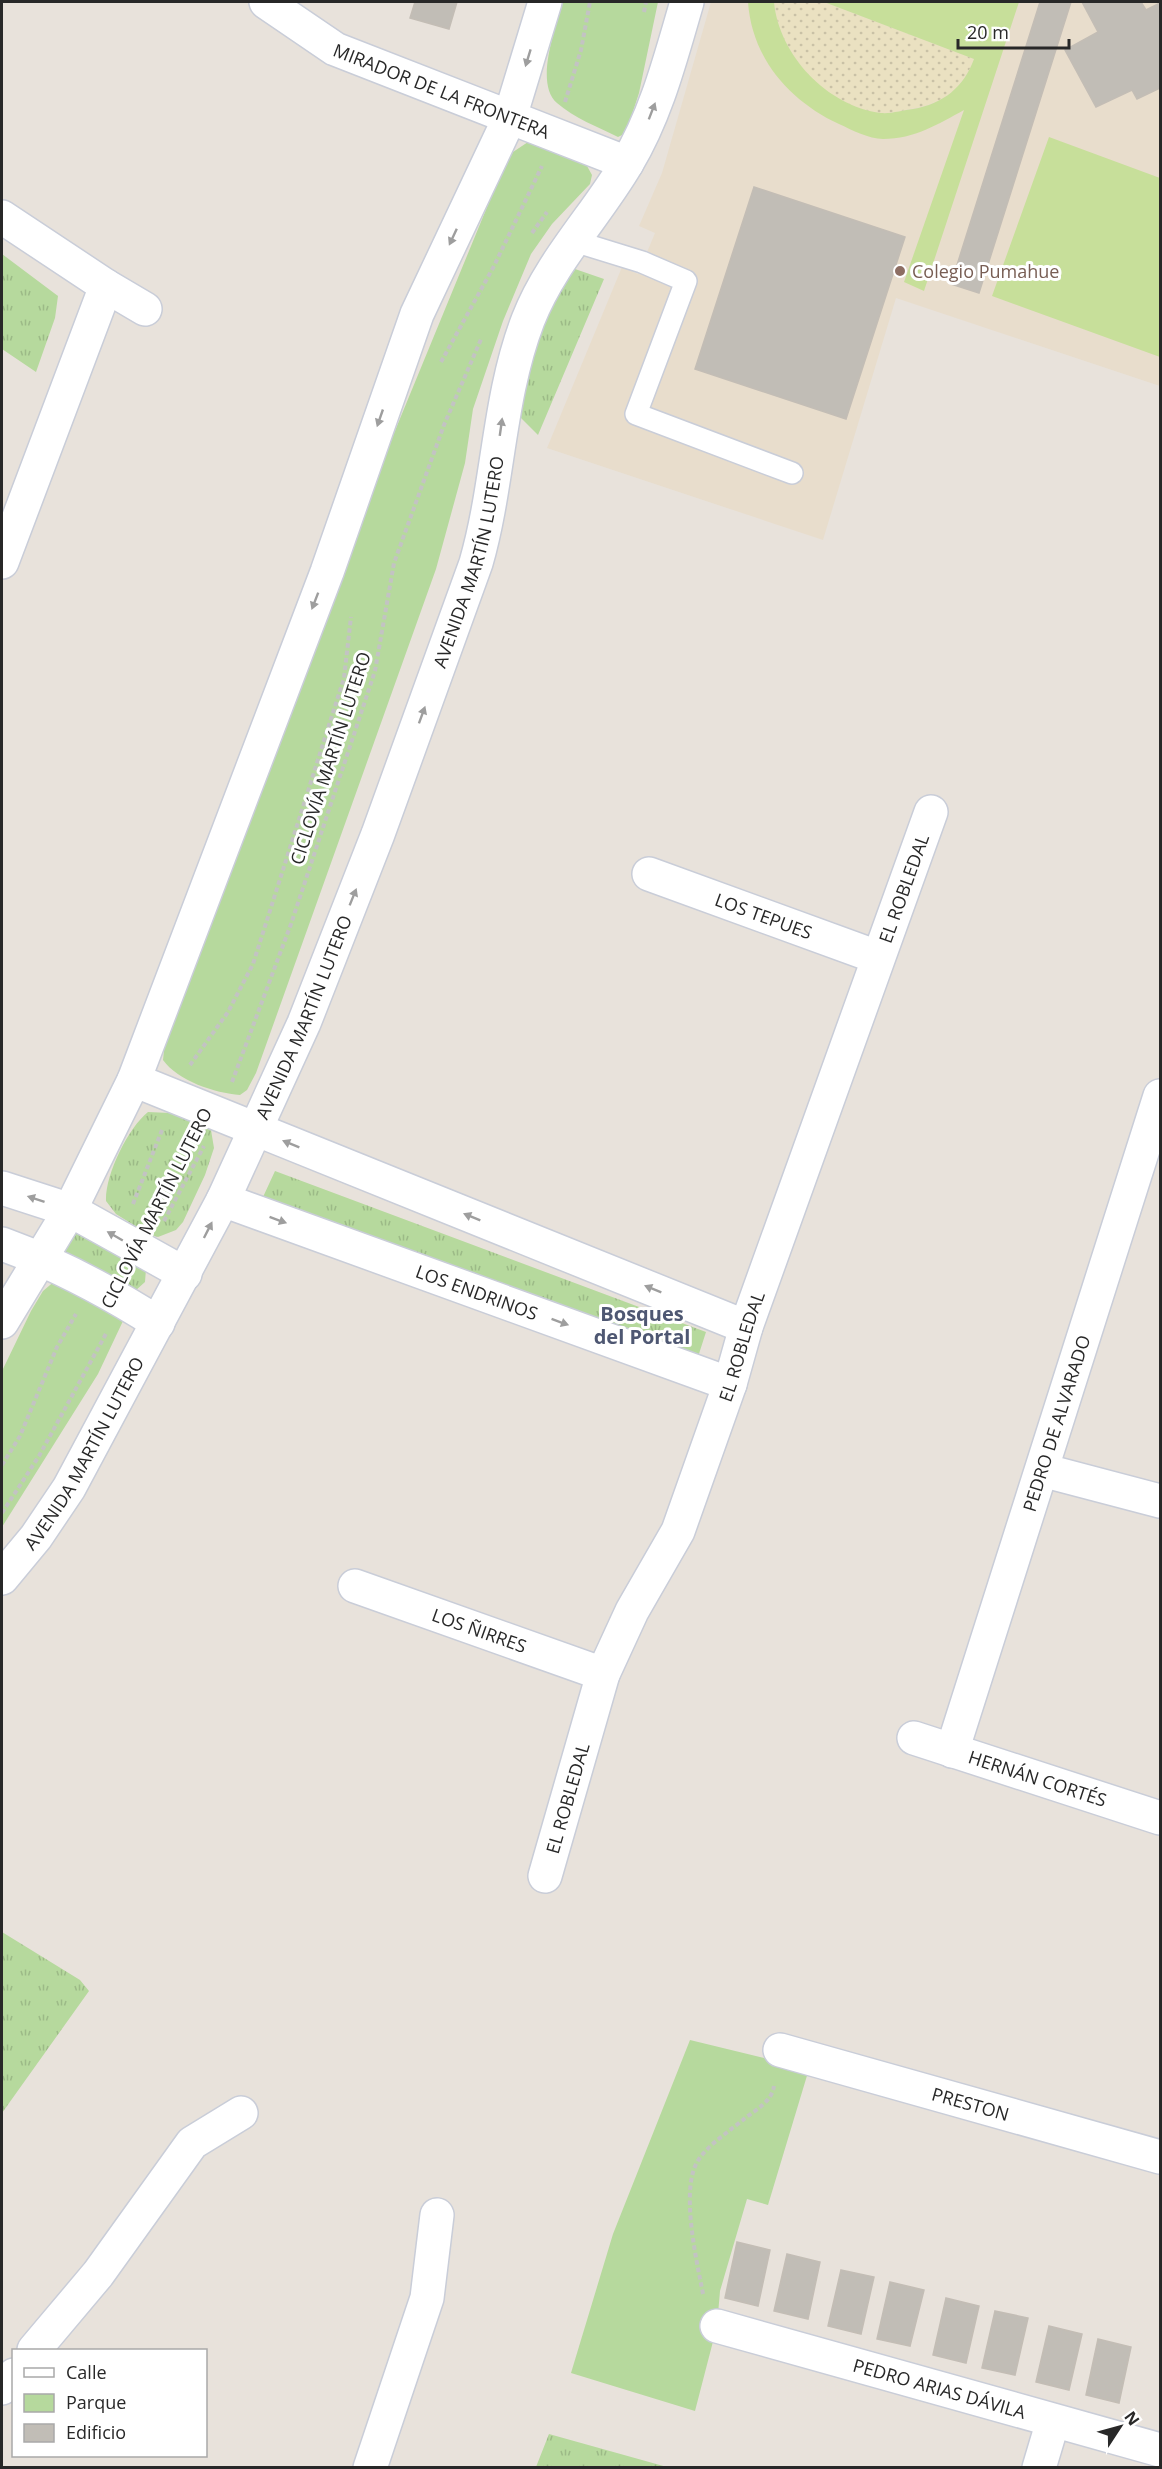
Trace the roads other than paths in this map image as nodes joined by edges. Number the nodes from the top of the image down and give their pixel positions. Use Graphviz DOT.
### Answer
graph roads {
  1 [pos="266,2"];
  2 [pos="545,2"];
  3 [pos="687,2"];
  4 [pos="510,117"];
  5 [pos="627,163"];
  6 [pos="2,217"];
  7 [pos="574,241"];
  8 [pos="106,286"];
  9 [pos="145,309"];
  10 [pos="792,473"];
  11 [pos="2,562"];
  12 [pos="931,812"];
  13 [pos="649,874"];
  14 [pos="877,957"];
  15 [pos="134,1080"];
  16 [pos="1161,1095"];
  17 [pos="254,1130"];
  18 [pos="1149,1172"];
  19 [pos="2,1188"];
  20 [pos="223,1200"];
  21 [pos="70,1210"];
  22 [pos="2,1244"];
  23 [pos="41,1258"];
  24 [pos="185,1274"];
  25 [pos="2,1322"];
  26 [pos="158,1323"];
  27 [pos="746,1327"];
  28 [pos="730,1384"];
  29 [pos="1042,1470"];
  30 [pos="1161,1501"];
  31 [pos="2,1578"];
  32 [pos="355,1586"];
  33 [pos="603,1674"];
  34 [pos="914,1738"];
  35 [pos="952,1750"];
  36 [pos="1161,1818"];
  37 [pos="545,1876"];
  38 [pos="780,2050"];
  39 [pos="241,2113"];
  40 [pos="1161,2157"];
  41 [pos="437,2216"];
  42 [pos="717,2326"];
  43 [pos="35,2349"];
  44 [pos="1053,2421"];
  45 [pos="1161,2451"];
  46 [pos="370,2468"];
  47 [pos="1040,2468"];
  1 -- 4 [label="street, MIRADOR DE LA FRONTERA"];
  2 -- 4 [label="street, one-way"];
  5 -- 3 [label="street, AVENIDA MARTÍN LUTERO, one-way"];
  4 -- 5 [label="street, MIRADOR DE LA FRONTERA"];
  4 -- 15 [label="street, one-way"];
  5 -- 7 [label="street, AVENIDA MARTÍN LUTERO"];
  6 -- 8 [label="street"];
  7 -- 10 [label="lane"];
  17 -- 7 [label="street, AVENIDA MARTÍN LUTERO, one-way"];
  8 -- 9 [label="street"];
  8 -- 11 [label="street"];
  12 -- 14 [label="street, EL ROBLEDAL"];
  13 -- 14 [label="street, LOS TEPUES"];
  14 -- 27 [label="street, EL ROBLEDAL"];
  15 -- 17 [label="street, AVENIDA MARTÍN LUTERO"];
  15 -- 21 [label="street"];
  16 -- 18 [label="street, PEDRO DE ALVARADO"];
  17 -- 20 [label="street, AVENIDA MARTÍN LUTERO"];
  27 -- 17 [label="street, one-way"];
  18 -- 29 [label="street, PEDRO DE ALVARADO"];
  21 -- 19 [label="street, one-way"];
  24 -- 20 [label="street, AVENIDA MARTÍN LUTERO, one-way"];
  20 -- 28 [label="street, LOS ENDRINOS, one-way"];
  21 -- 23 [label="street"];
  24 -- 21 [label="street, one-way"];
  22 -- 23 [label="street"];
  23 -- 25 [label="street"];
  23 -- 26 [label="street"];
  24 -- 26 [label="street, AVENIDA MARTÍN LUTERO"];
  26 -- 31 [label="street, AVENIDA MARTÍN LUTERO"];
  27 -- 28 [label="street, EL ROBLEDAL"];
  28 -- 33 [label="street, EL ROBLEDAL"];
  29 -- 30 [label="street"];
  29 -- 35 [label="street, PEDRO DE ALVARADO"];
  32 -- 33 [label="street, LOS ÑIRRES"];
  33 -- 37 [label="street, EL ROBLEDAL"];
  34 -- 35 [label="street, HERNÁN CORTÉS"];
  35 -- 36 [label="street, HERNÁN CORTÉS"];
  38 -- 40 [label="street, PRESTON"];
  39 -- 43 [label="street"];
  41 -- 46 [label="street"];
  42 -- 44 [label="street, PEDRO ARIAS DÁVILA"];
  44 -- 45 [label="street, PEDRO ARIAS DÁVILA"];
  44 -- 47 [label="street"];
}
